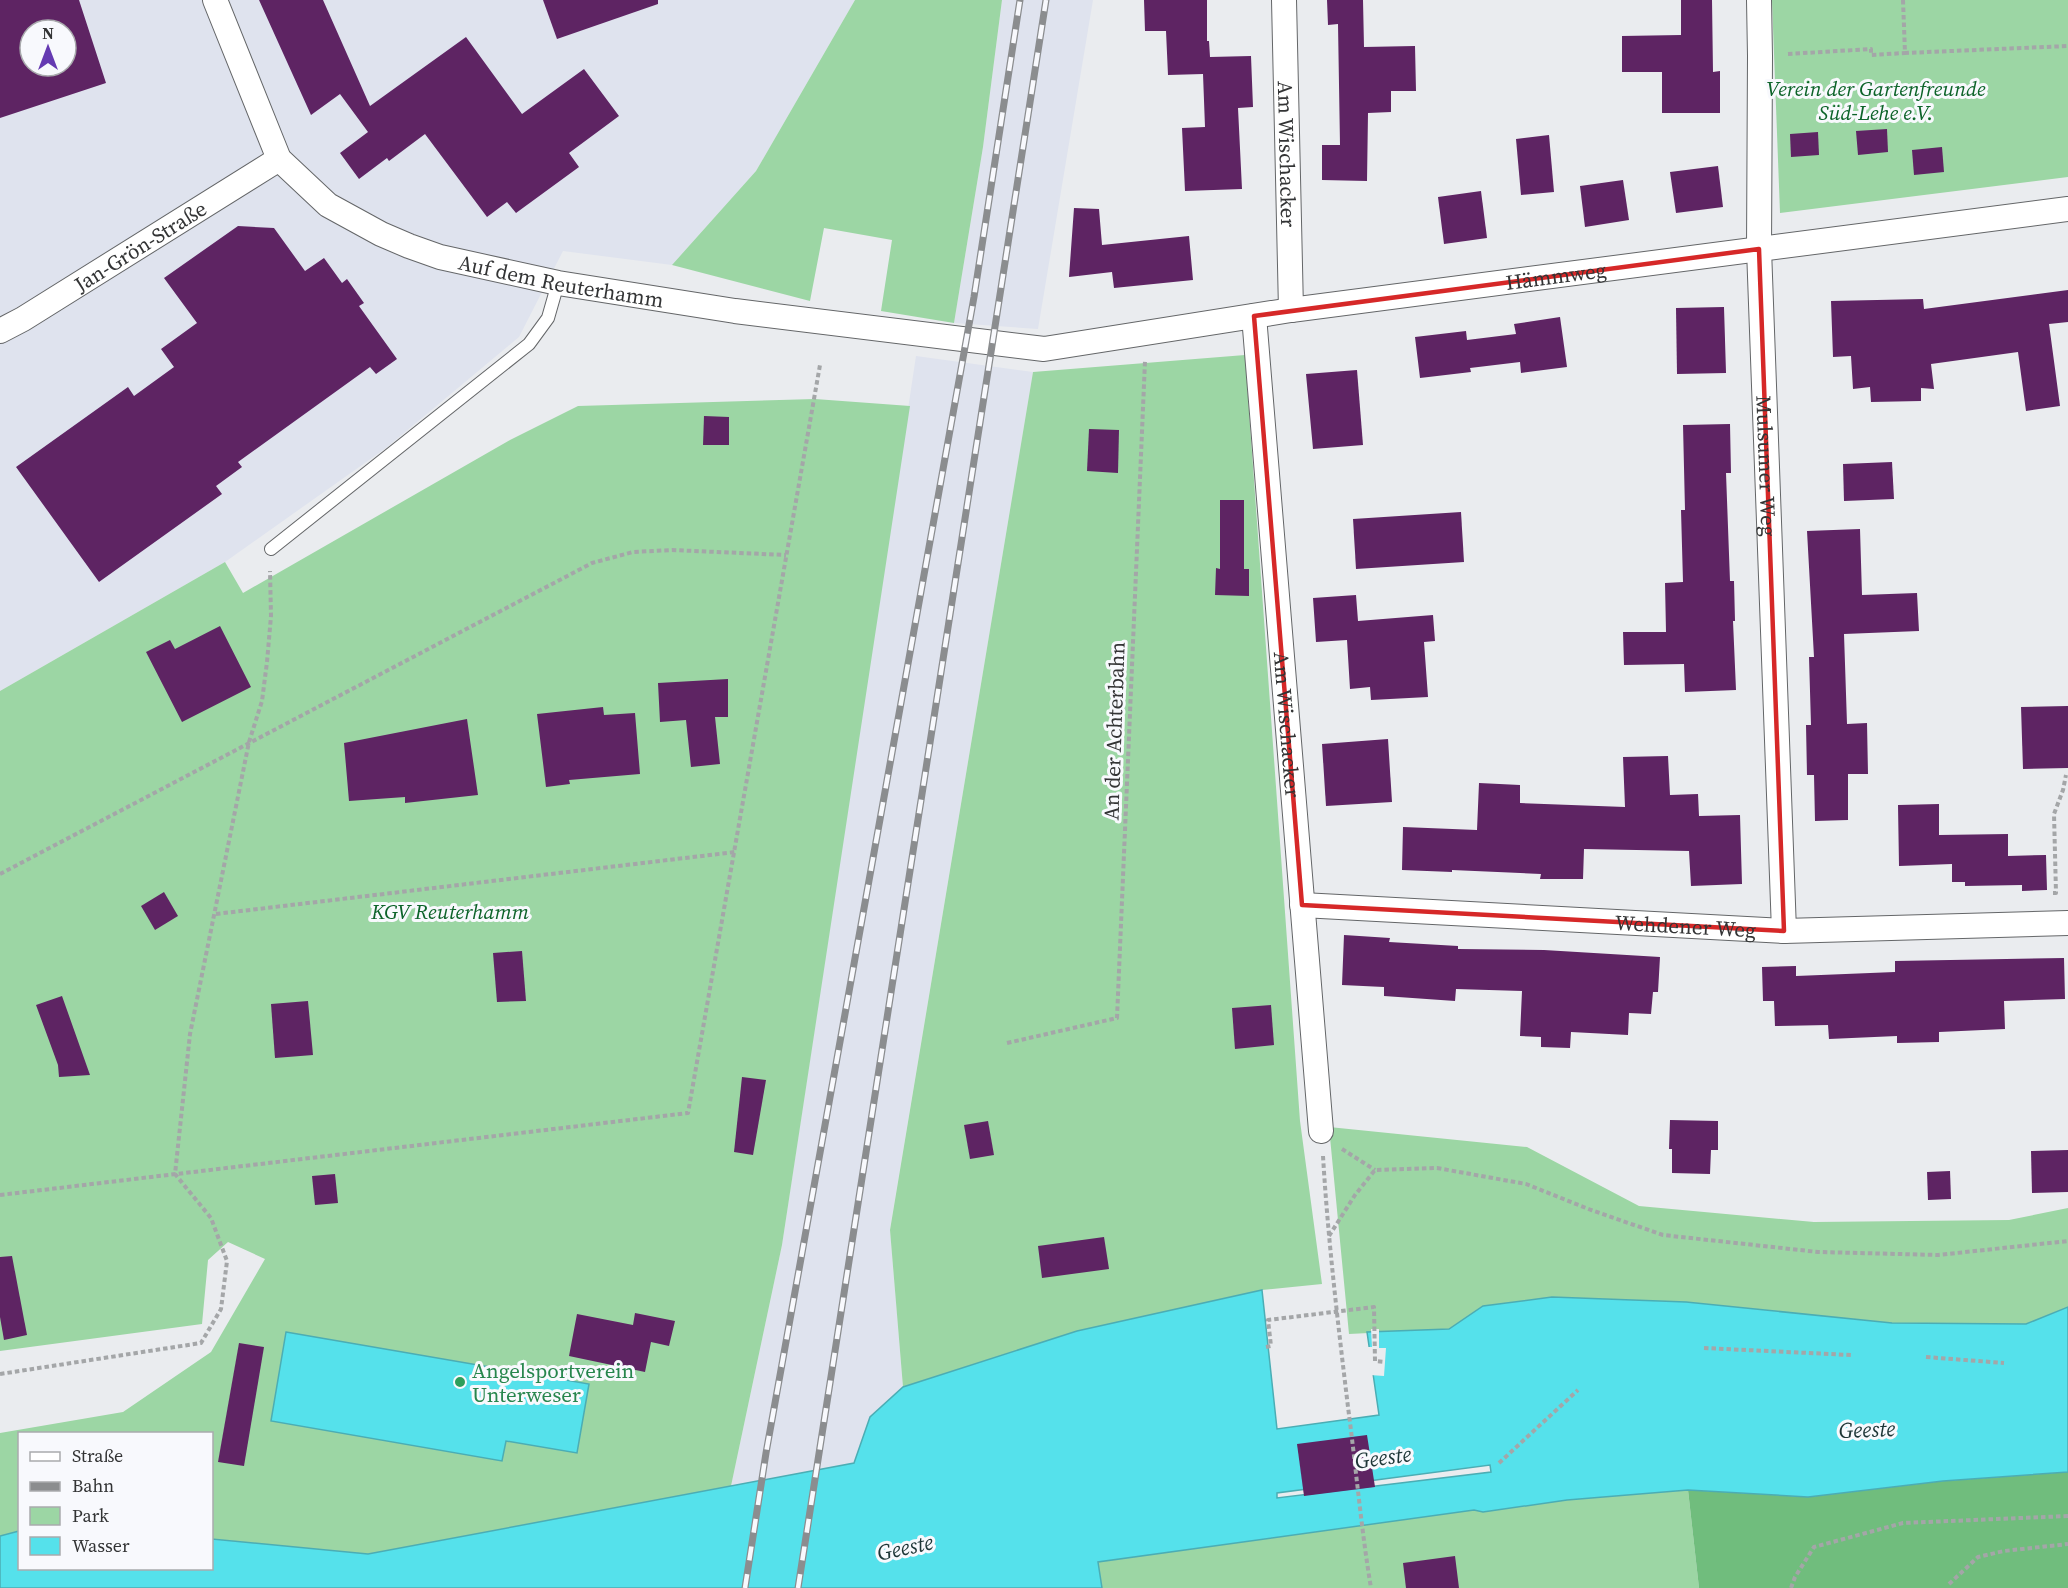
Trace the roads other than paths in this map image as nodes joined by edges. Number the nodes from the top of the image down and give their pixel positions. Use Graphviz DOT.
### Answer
graph roads {
  1 [pos="215,0"];
  2 [pos="1284,0"];
  3 [pos="1759,0"];
  4 [pos="279,159"];
  5 [pos="2068,209"];
  6 [pos="1759,249"];
  7 [pos="558,283"];
  8 [pos="1291,310"];
  9 [pos="1254,316"];
  10 [pos="0,331"];
  11 [pos="1044,349"];
  12 [pos="271,549"];
  13 [pos="1302,905"];
  14 [pos="2068,923"];
  15 [pos="1784,931"];
  16 [pos="1322,1131"];
  1 -- 4 [label="street, Auf dem Reuterhamm"];
  2 -- 8 [label="street, Am Wischacker"];
  3 -- 6 [label="street, Mulsumer Weg"];
  4 -- 7 [label="street, Auf dem Reuterhamm"];
  4 -- 10 [label="street, Jan-Grön-Straße"];
  5 -- 6 [label="street, Hämmweg"];
  6 -- 8 [label="street, Hämmweg"];
  6 -- 15 [label="street, Mulsumer Weg"];
  7 -- 11 [label="street, Auf dem Reuterhamm"];
  7 -- 12 [label="lane"];
  8 -- 9 [label="street, Hämmweg"];
  9 -- 11 [label="street, Hämmweg"];
  9 -- 13 [label="street, Am Wischacker"];
  13 -- 15 [label="street, Wehdener Weg"];
  13 -- 16 [label="street, Am Wischacker"];
  14 -- 15 [label="street, Wehdener Weg"];
}
